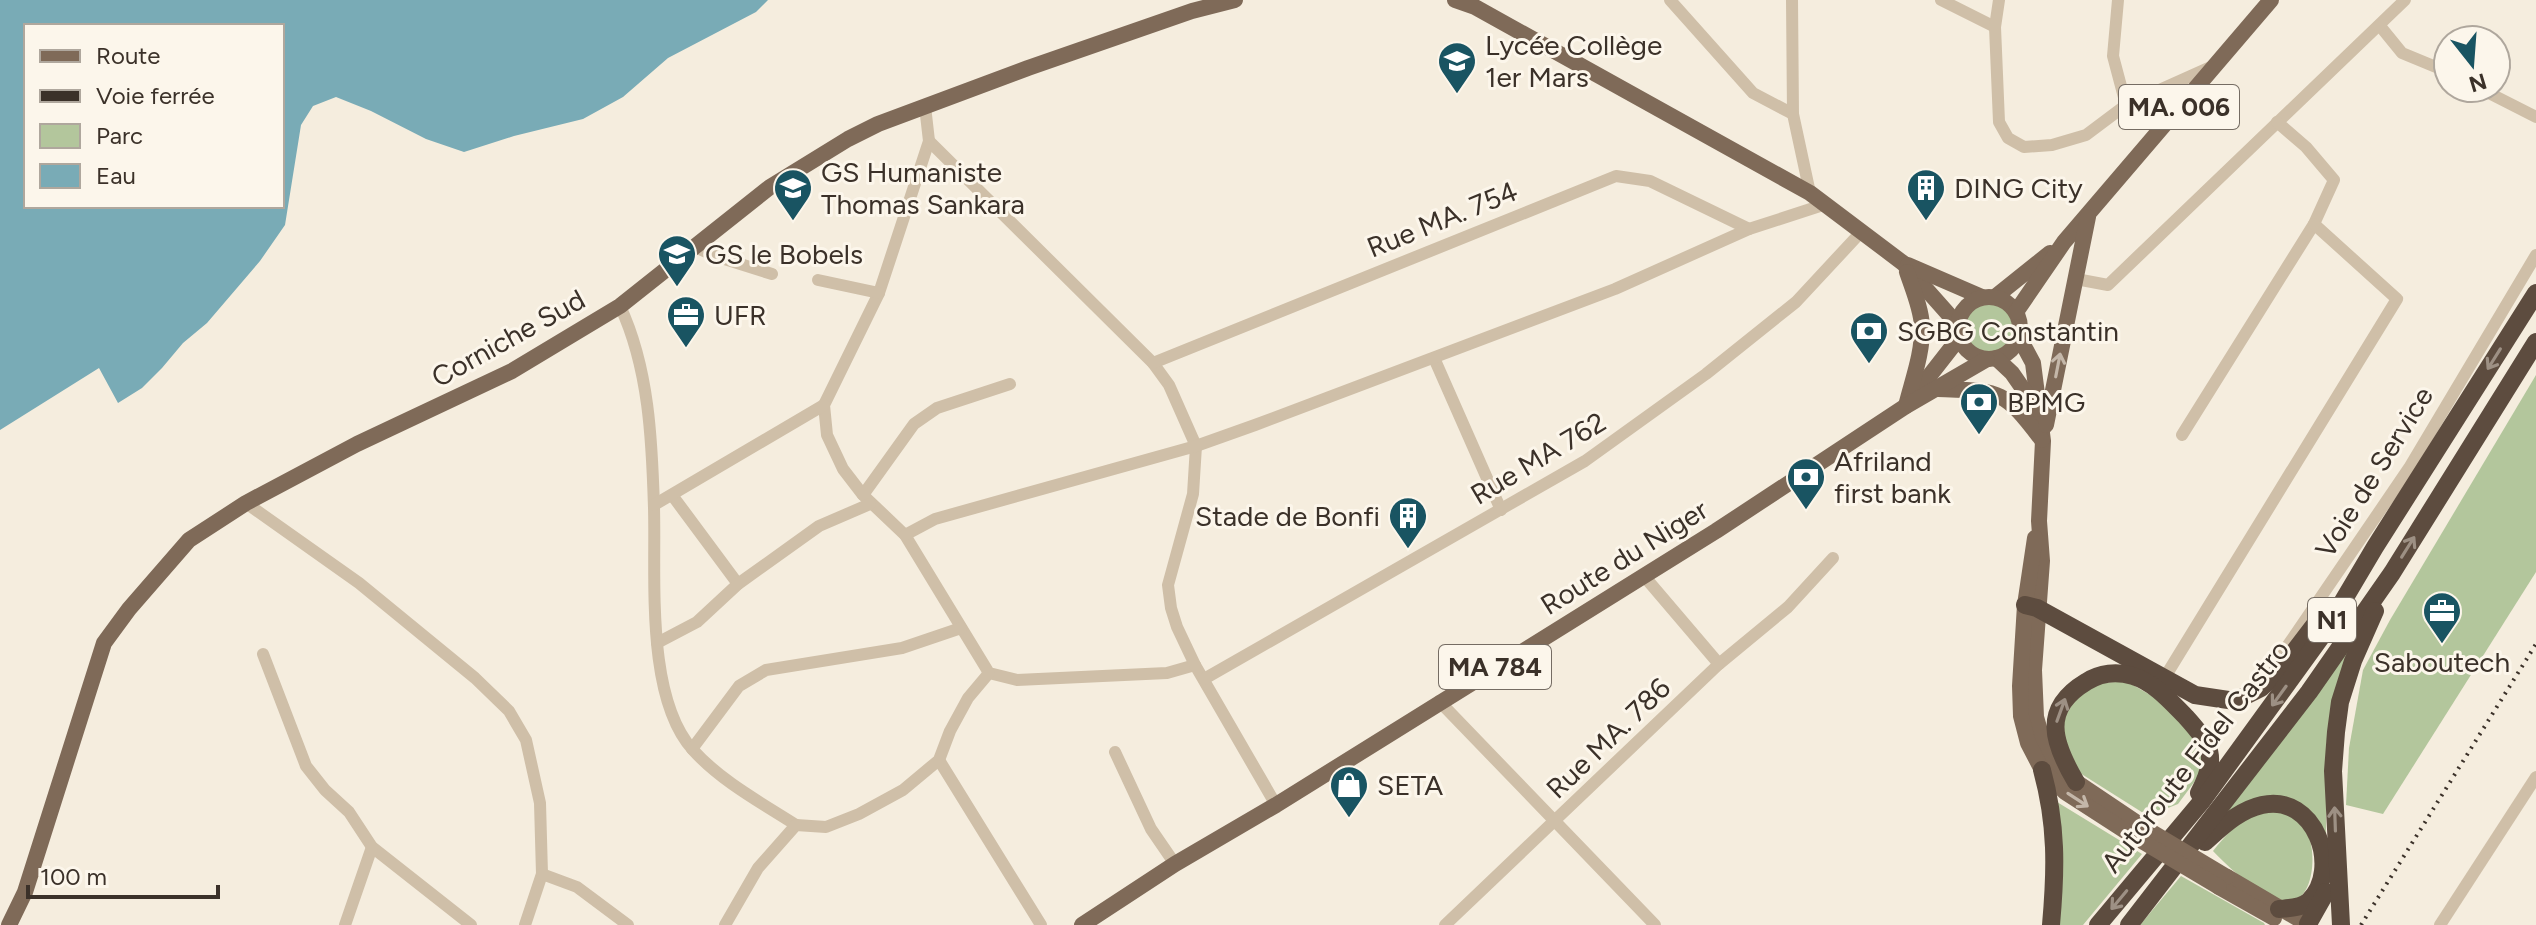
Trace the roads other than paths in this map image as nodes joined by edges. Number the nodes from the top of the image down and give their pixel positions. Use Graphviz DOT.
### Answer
graph roads {
  1 [pos="1235,0"];
  2 [pos="1455,0"];
  3 [pos="1670,0"];
  4 [pos="1792,0"];
  5 [pos="1941,0"];
  6 [pos="1999,0"];
  7 [pos="2118,0"];
  8 [pos="2271,0"];
  9 [pos="2405,0"];
  10 [pos="1472,4"];
  11 [pos="2380,26"];
  12 [pos="1995,27"];
  13 [pos="2432,65"];
  14 [pos="2213,66"];
  15 [pos="2510,104"];
  16 [pos="2126,105"];
  17 [pos="925,106"];
  18 [pos="1793,114"];
  19 [pos="2536,117"];
  20 [pos="2277,122"];
  21 [pos="929,141"];
  22 [pos="1810,193"];
  23 [pos="1826,204"];
  24 [pos="2088,215"];
  25 [pos="2314,224"];
  26 [pos="1749,229"];
  27 [pos="1862,231"];
  28 [pos="2064,242"];
  29 [pos="693,246"];
  30 [pos="2536,255"];
  31 [pos="1903,263"];
  32 [pos="772,274"];
  33 [pos="2076,279"];
  34 [pos="818,280"];
  35 [pos="879,293"];
  36 [pos="2536,293"];
  37 [pos="1988,297"];
  38 [pos="620,306"];
  39 [pos="2016,312"];
  40 [pos="1958,331"];
  41 [pos="2019,337"];
  42 [pos="2536,342"];
  43 [pos="1434,358"];
  44 [pos="1991,358"];
  45 [pos="1153,363"];
  46 [pos="1010,384"];
  47 [pos="1938,389"];
  48 [pos="824,405"];
  49 [pos="1906,406"];
  50 [pos="2040,416"];
  51 [pos="2182,435"];
  52 [pos="2043,441"];
  53 [pos="1196,446"];
  54 [pos="672,495"];
  55 [pos="866,500"];
  56 [pos="246,503"];
  57 [pos="654,505"];
  58 [pos="1501,510"];
  59 [pos="905,535"];
  60 [pos="2375,547"];
  61 [pos="1833,558"];
  62 [pos="2392,573"];
  63 [pos="1644,576"];
  64 [pos="738,584"];
  65 [pos="2031,606"];
  66 [pos="961,628"];
  67 [pos="657,643"];
  68 [pos="263,654"];
  69 [pos="1719,664"];
  70 [pos="1195,665"];
  71 [pos="989,673"];
  72 [pos="2165,677"];
  73 [pos="1204,679"];
  74 [pos="1439,701"];
  75 [pos="2235,701"];
  76 [pos="692,749"];
  77 [pos="1115,752"];
  78 [pos="939,760"];
  79 [pos="2042,770"];
  80 [pos="2536,777"];
  81 [pos="2076,782"];
  82 [pos="1276,805"];
  83 [pos="1556,821"];
  84 [pos="2185,821"];
  85 [pos="796,825"];
  86 [pos="2135,830"];
  87 [pos="372,847"];
  88 [pos="2337,863"];
  89 [pos="1175,864"];
  90 [pos="2173,871"];
  91 [pos="542,874"];
  92 [pos="2297,922"];
  93 [pos="9,925"];
  94 [pos="345,925"];
  95 [pos="471,925"];
  96 [pos="525,925"];
  97 [pos="628,925"];
  98 [pos="725,925"];
  99 [pos="1041,925"];
  100 [pos="1082,925"];
  101 [pos="1445,925"];
  102 [pos="1655,925"];
  103 [pos="2051,925"];
  104 [pos="2098,925"];
  105 [pos="2129,925"];
  106 [pos="2341,925"];
  107 [pos="2440,925"];
  1 -- 17 [label="main road, Corniche Sud"];
  2 -- 10 [label="main road"];
  3 -- 18 [label="street"];
  4 -- 18 [label="street"];
  5 -- 12 [label="street"];
  6 -- 12 [label="street"];
  7 -- 16 [label="street"];
  8 -- 14 [label="main road, MA. 006"];
  9 -- 11 [label="street"];
  10 -- 22 [label="main road"];
  11 -- 13 [label="street"];
  11 -- 20 [label="street"];
  12 -- 16 [label="street"];
  14 -- 16 [label="street"];
  14 -- 24 [label="main road, MA. 006"];
  15 -- 19 [label="street"];
  17 -- 21 [label="street"];
  17 -- 29 [label="main road, Corniche Sud"];
  18 -- 22 [label="street"];
  20 -- 25 [label="street"];
  20 -- 33 [label="street"];
  21 -- 35 [label="street"];
  21 -- 45 [label="street"];
  22 -- 23 [label="main road"];
  23 -- 26 [label="street"];
  23 -- 27 [label="main road"];
  24 -- 28 [label="main road"];
  24 -- 33 [label="main road"];
  25 -- 51 [label="street"];
  25 -- 72 [label="street"];
  26 -- 43 [label="street"];
  26 -- 45 [label="street, Rue MA. 754"];
  27 -- 31 [label="main road"];
  27 -- 58 [label="street, Rue MA 762"];
  28 -- 37 [label="main road"];
  28 -- 39 [label="main road"];
  29 -- 32 [label="street"];
  29 -- 38 [label="main road, Corniche Sud"];
  30 -- 75 [label="street, Voie de Service"];
  31 -- 37 [label="main road"];
  31 -- 40 [label="main road"];
  31 -- 49 [label="main road"];
  52 -- 33 [label="main road, one-way"];
  34 -- 35 [label="street"];
  35 -- 48 [label="street"];
  36 -- 60 [label="highway, Autoroute Fidel Castro / N1, one-way"];
  37 -- 39 [label="main road"];
  37 -- 40 [label="main road"];
  38 -- 56 [label="main road, Corniche Sud"];
  38 -- 57 [label="street"];
  39 -- 41 [label="main road"];
  40 -- 44 [label="main road"];
  40 -- 49 [label="main road, Route du Niger"];
  41 -- 44 [label="main road"];
  41 -- 50 [label="main road"];
  62 -- 42 [label="highway, Autoroute Fidel Castro / N1, one-way"];
  43 -- 53 [label="street"];
  43 -- 58 [label="street"];
  44 -- 47 [label="main road, Route du Niger"];
  44 -- 50 [label="main road"];
  45 -- 53 [label="street"];
  46 -- 55 [label="street"];
  47 -- 49 [label="main road, Route du Niger"];
  47 -- 52 [label="main road"];
  48 -- 54 [label="street"];
  48 -- 55 [label="street"];
  49 -- 63 [label="main road, Route du Niger / MA 784"];
  50 -- 52 [label="main road"];
  52 -- 65 [label="main road"];
  53 -- 59 [label="street"];
  53 -- 70 [label="street"];
  54 -- 57 [label="street"];
  54 -- 64 [label="street"];
  55 -- 59 [label="street"];
  55 -- 64 [label="street"];
  56 -- 91 [label="street"];
  56 -- 93 [label="main road, Corniche Sud"];
  57 -- 67 [label="street"];
  58 -- 73 [label="street, Rue MA 762"];
  59 -- 66 [label="street"];
  60 -- 75 [label="highway"];
  60 -- 84 [label="highway, Autoroute Fidel Castro / N1, one-way"];
  61 -- 69 [label="street, Rue MA. 786"];
  88 -- 62 [label="highway, one-way"];
  62 -- 90 [label="highway, Autoroute Fidel Castro / N1"];
  63 -- 69 [label="street"];
  63 -- 74 [label="main road, Route du Niger / MA 784"];
  64 -- 67 [label="street"];
  65 -- 72 [label="highway"];
  65 -- 79 [label="main road"];
  65 -- 81 [label="main road"];
  66 -- 71 [label="street"];
  66 -- 76 [label="street"];
  67 -- 76 [label="street"];
  68 -- 87 [label="street"];
  69 -- 83 [label="street, Rue MA. 786"];
  70 -- 71 [label="street"];
  70 -- 73 [label="street"];
  71 -- 78 [label="street"];
  72 -- 75 [label="highway"];
  73 -- 82 [label="street"];
  74 -- 82 [label="main road, Route du Niger / MA 784"];
  74 -- 83 [label="street"];
  76 -- 85 [label="street"];
  77 -- 89 [label="street"];
  78 -- 85 [label="street"];
  78 -- 99 [label="street"];
  79 -- 86 [label="main road, one-way"];
  79 -- 103 [label="highway"];
  80 -- 107 [label="street"];
  81 -- 84 [label="highway, one-way"];
  81 -- 86 [label="main road"];
  82 -- 89 [label="main road, Route du Niger / MA 784"];
  83 -- 101 [label="street, Rue MA. 786"];
  83 -- 102 [label="street"];
  84 -- 104 [label="highway, Autoroute Fidel Castro / N1, one-way"];
  85 -- 98 [label="street"];
  86 -- 92 [label="main road, bridge"];
  87 -- 94 [label="street"];
  87 -- 95 [label="street"];
  88 -- 92 [label="highway"];
  88 -- 106 [label="highway"];
  89 -- 100 [label="main road, Route du Niger / MA 784"];
  90 -- 92 [label="highway"];
  90 -- 105 [label="highway, Autoroute Fidel Castro / N1"];
  91 -- 96 [label="street"];
  91 -- 97 [label="street"];
}
